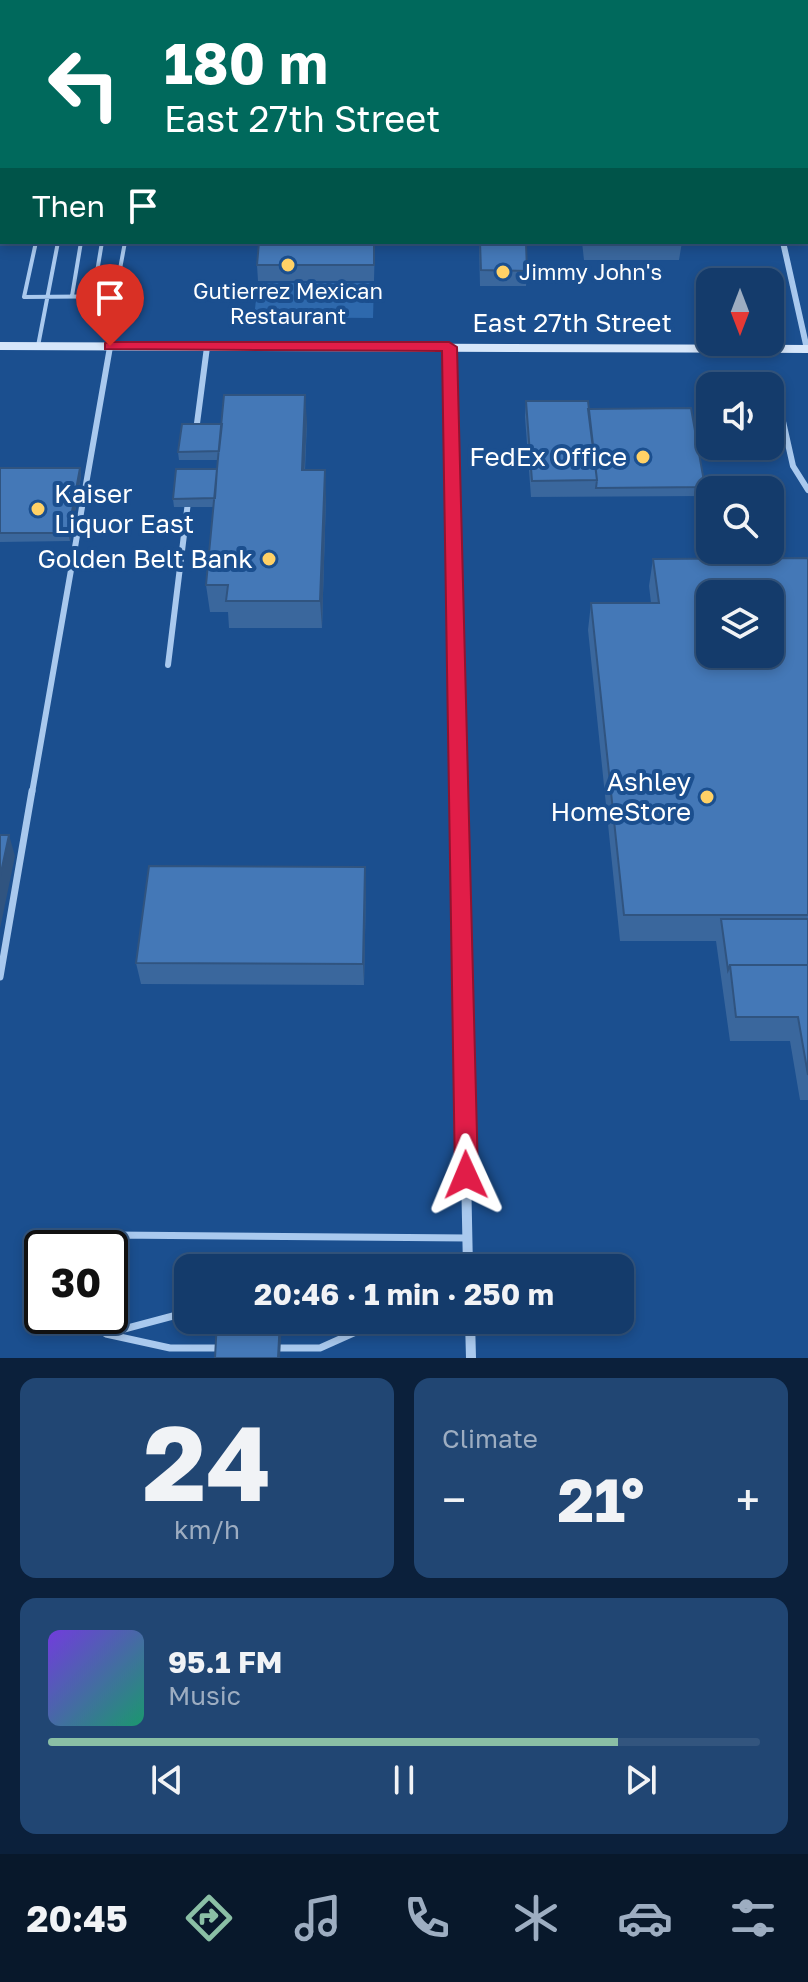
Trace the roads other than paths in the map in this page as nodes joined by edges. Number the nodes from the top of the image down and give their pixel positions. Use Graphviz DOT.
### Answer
graph roads {
  1 [pos="36,244"];
  2 [pos="58,244"];
  3 [pos="81,244"];
  4 [pos="102,244"];
  5 [pos="125,244"];
  6 [pos="783,244"];
  7 [pos="72,296"];
  8 [pos="93,296"];
  9 [pos="115,296"];
  10 [pos="140,296"];
  11 [pos="48,297"];
  12 [pos="0,346"];
  13 [pos="38,346"];
  14 [pos="110,346"];
  15 [pos="207,347"];
  16 [pos="449,347"];
  17 [pos="808,349"];
  18 [pos="784,426"];
  19 [pos="196,434"];
  20 [pos="808,490"];
  21 [pos="188,495"];
  22 [pos="168,665"];
  23 [pos="0,977"];
  24 [pos="128,1235"];
  25 [pos="468,1238"];
  26 [pos="468,1254"];
  27 [pos="174,1316"];
  28 [pos="128,1328"];
  29 [pos="106,1334"];
  30 [pos="351,1334"];
  31 [pos="470,1334"];
  32 [pos="234,1348"];
  33 [pos="265,1348"];
  34 [pos="471,1358"];
  1 -- 11 [label="lane"];
  2 -- 11 [label="lane"];
  3 -- 7 [label="lane"];
  4 -- 8 [label="lane"];
  5 -- 9 [label="lane"];
  6 -- 17 [label="street"];
  7 -- 8 [label="lane"];
  7 -- 11 [label="lane"];
  8 -- 9 [label="lane"];
  9 -- 10 [label="lane"];
  11 -- 13 [label="lane"];
  12 -- 13 [label="main road, East 27th Street"];
  13 -- 14 [label="main road, East 27th Street"];
  14 -- 15 [label="main road, East 27th Street"];
  14 -- 23 [label="lane"];
  15 -- 16 [label="main road, East 27th Street"];
  15 -- 19 [label="lane"];
  16 -- 17 [label="main road, East 27th Street"];
  16 -- 25 [label="street"];
  18 -- 20 [label="lane"];
  21 -- 22 [label="lane"];
  24 -- 25 [label="lane"];
  25 -- 26 [label="street"];
  27 -- 28 [label="lane"];
  29 -- 32 [label="lane"];
  30 -- 33 [label="lane"];
  31 -- 34 [label="street"];
}
